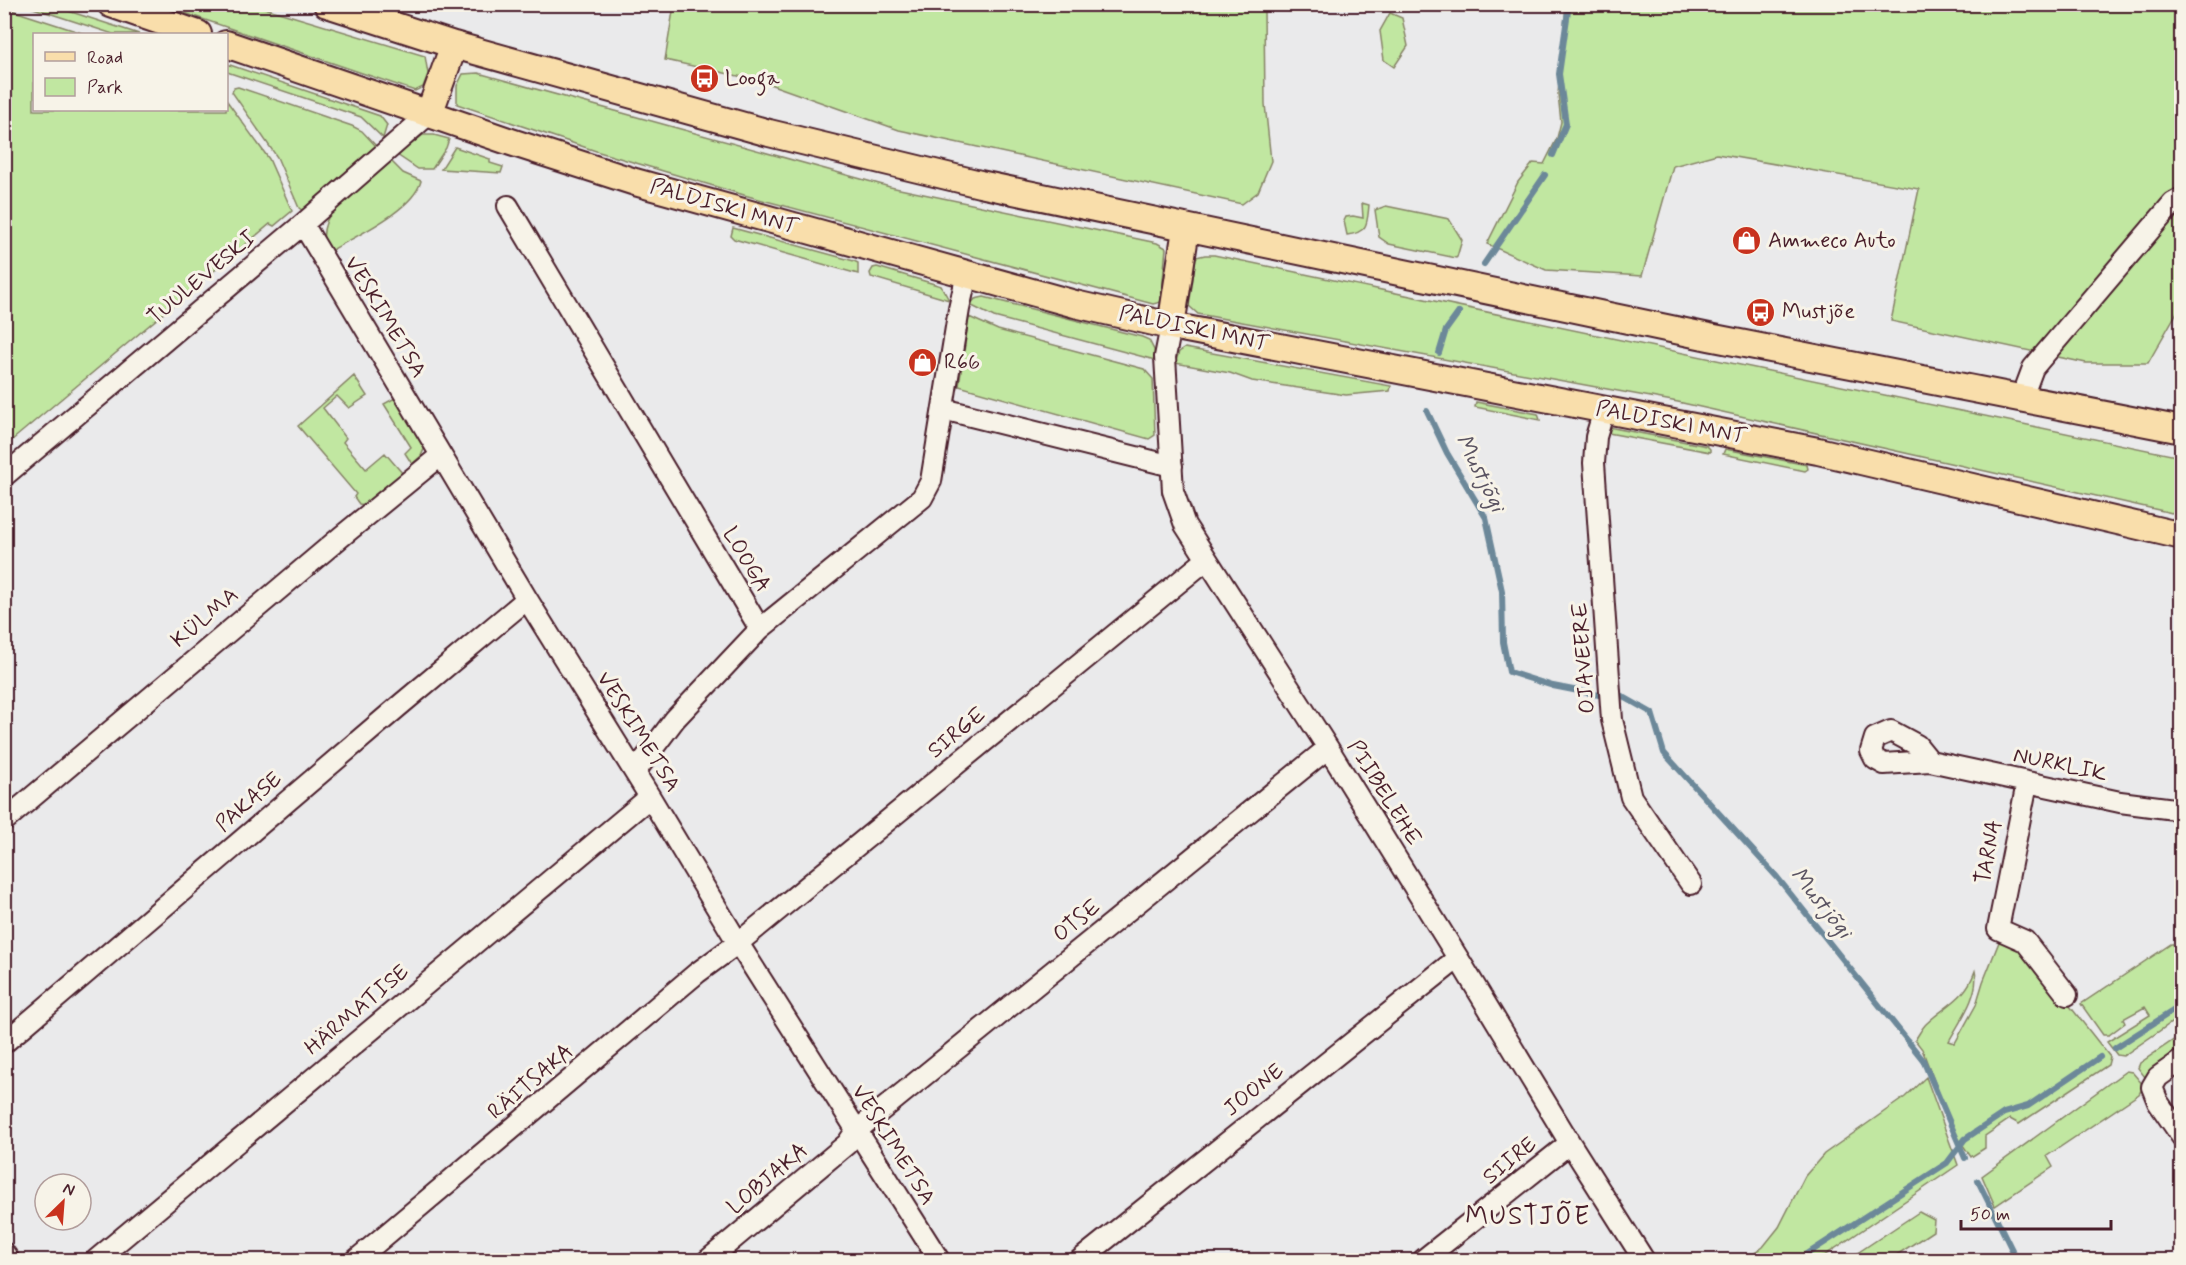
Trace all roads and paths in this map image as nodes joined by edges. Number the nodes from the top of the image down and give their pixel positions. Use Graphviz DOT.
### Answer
graph roads {
  1 [pos="111,4"];
  2 [pos="327,4"];
  3 [pos="195,33"];
  4 [pos="228,45"];
  5 [pos="454,45"];
  6 [pos="429,114"];
  7 [pos="2181,198"];
  8 [pos="508,206"];
  9 [pos="303,224"];
  10 [pos="1186,229"];
  11 [pos="967,274"];
  12 [pos="1171,326"];
  13 [pos="2021,400"];
  14 [pos="943,409"];
  15 [pos="1604,410"];
  16 [pos="2181,430"];
  17 [pos="440,456"];
  18 [pos="1172,466"];
  19 [pos="4,476"];
  20 [pos="2181,536"];
  21 [pos="1206,560"];
  22 [pos="527,599"];
  23 [pos="760,629"];
  24 [pos="1328,748"];
  25 [pos="1930,761"];
  26 [pos="635,772"];
  27 [pos="2027,783"];
  28 [pos="650,797"];
  29 [pos="2181,810"];
  30 [pos="4,821"];
  31 [pos="1691,884"];
  32 [pos="738,943"];
  33 [pos="1458,958"];
  34 [pos="2067,995"];
  35 [pos="4,1043"];
  36 [pos="2181,1060"];
  37 [pos="856,1131"];
  38 [pos="2181,1137"];
  39 [pos="1570,1143"];
  40 [pos="4,1253"];
  41 [pos="9,1260"];
  42 [pos="96,1260"];
  43 [pos="356,1260"];
  44 [pos="708,1260"];
  45 [pos="939,1260"];
  46 [pos="1080,1260"];
  47 [pos="1423,1260"];
  48 [pos="1644,1260"];
  1 -- 3 [label="main road"];
  2 -- 5 [label="main road"];
  4 -- 6 [label="main road, PALDISKI MNT"];
  5 -- 6 [label="main road"];
  5 -- 10 [label="main road"];
  6 -- 9 [label="street, TUULEVESKI"];
  6 -- 11 [label="main road, PALDISKI MNT"];
  7 -- 13 [label="street"];
  8 -- 23 [label="street, LOOGA"];
  9 -- 17 [label="street, VESKIMETSA"];
  9 -- 19 [label="street, TUULEVESKI"];
  10 -- 12 [label="main road"];
  10 -- 13 [label="main road"];
  11 -- 12 [label="main road, PALDISKI MNT"];
  11 -- 14 [label="street, LOOGA"];
  12 -- 15 [label="main road, PALDISKI MNT"];
  12 -- 18 [label="street, PIIBELEHE"];
  13 -- 16 [label="main road"];
  14 -- 18 [label="street"];
  14 -- 23 [label="street, LOOGA"];
  15 -- 20 [label="main road, PALDISKI MNT"];
  15 -- 31 [label="street, OJAVEERE"];
  17 -- 22 [label="street, VESKIMETSA"];
  17 -- 30 [label="street, KÜLMA"];
  18 -- 21 [label="street, PIIBELEHE"];
  21 -- 24 [label="street, PIIBELEHE"];
  21 -- 32 [label="street, SIRGE"];
  22 -- 26 [label="street, VESKIMETSA"];
  22 -- 35 [label="street, PAKASE"];
  23 -- 26 [label="street, LOOGA"];
  24 -- 33 [label="street, PIIBELEHE"];
  24 -- 37 [label="street, OTSE"];
  25 -- 27 [label="street, NURKLIK"];
  26 -- 28 [label="street, VESKIMETSA"];
  27 -- 29 [label="street, NURKLIK"];
  27 -- 34 [label="street, TARNA"];
  28 -- 32 [label="street, VESKIMETSA"];
  28 -- 42 [label="street, HÄRMATISE"];
  32 -- 37 [label="street, VESKIMETSA"];
  32 -- 43 [label="street, RÄITSAKA"];
  33 -- 39 [label="street, PIIBELEHE"];
  33 -- 46 [label="street, JOONE"];
  36 -- 38 [label="street"];
  37 -- 44 [label="street, LOBJAKA"];
  37 -- 45 [label="street, VESKIMETSA"];
  39 -- 47 [label="street, SIIRE"];
  39 -- 48 [label="street, PIIBELEHE"];
  40 -- 41 [label="street"];
}
